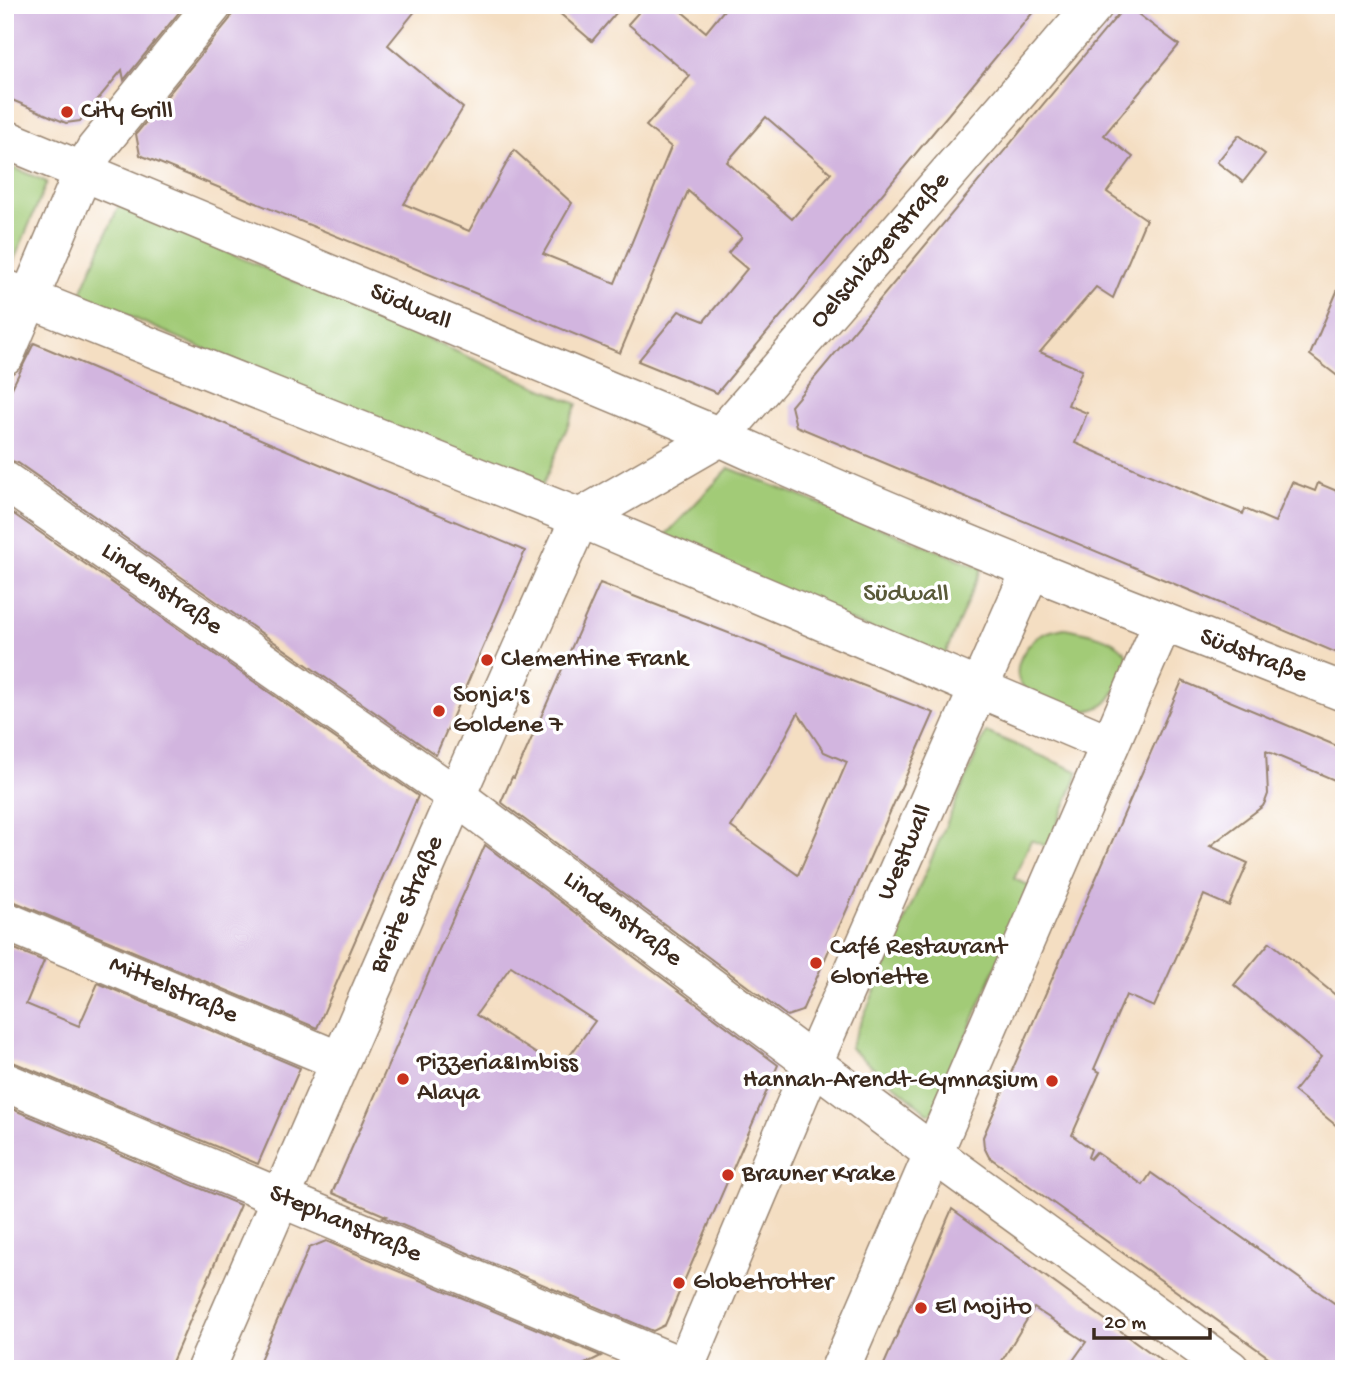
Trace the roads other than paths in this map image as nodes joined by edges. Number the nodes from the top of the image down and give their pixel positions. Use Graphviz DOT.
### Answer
graph roads {
  1 [pos="213,5"];
  2 [pos="1094,5"];
  3 [pos="5,139"];
  4 [pos="83,172"];
  5 [pos="17,294"];
  6 [pos="5,355"];
  7 [pos="720,436"];
  8 [pos="5,481"];
  9 [pos="580,518"];
  10 [pos="1031,569"];
  11 [pos="1163,622"];
  12 [pos="979,688"];
  13 [pos="1344,692"];
  14 [pos="1110,744"];
  15 [pos="456,796"];
  16 [pos="5,921"];
  17 [pos="340,1061"];
  18 [pos="813,1063"];
  19 [pos="5,1082"];
  20 [pos="933,1154"];
  21 [pos="281,1198"];
  22 [pos="685,1368"];
  23 [pos="206,1369"];
  24 [pos="840,1369"];
  25 [pos="1230,1369"];
  1 -- 4 [label="street"];
  2 -- 7 [label="street, Oelschlägerstraße"];
  3 -- 4 [label="street, Südwall"];
  4 -- 5 [label="street"];
  4 -- 7 [label="street, Südwall"];
  5 -- 6 [label="street"];
  5 -- 9 [label="street"];
  7 -- 9 [label="street, Oelschlägerstraße"];
  7 -- 10 [label="street, Südwall"];
  8 -- 15 [label="street, Lindenstraße"];
  9 -- 12 [label="street"];
  9 -- 15 [label="street, Breite Straße"];
  10 -- 11 [label="street, Südwall"];
  10 -- 12 [label="street, Westwall"];
  11 -- 13 [label="street, Südstraße"];
  11 -- 14 [label="street"];
  12 -- 14 [label="street"];
  12 -- 18 [label="street, Westwall"];
  14 -- 20 [label="street"];
  15 -- 17 [label="street, Breite Straße"];
  15 -- 18 [label="street, Lindenstraße"];
  16 -- 17 [label="street, Mittelstraße"];
  17 -- 21 [label="street, Breite Straße"];
  18 -- 20 [label="street, Lindenstraße"];
  18 -- 22 [label="street, Westwall"];
  19 -- 21 [label="street, Stephanstraße"];
  20 -- 24 [label="street"];
  20 -- 25 [label="street, Lindenstraße"];
  21 -- 22 [label="street, Stephanstraße"];
  21 -- 23 [label="street, Breite Straße"];
}
